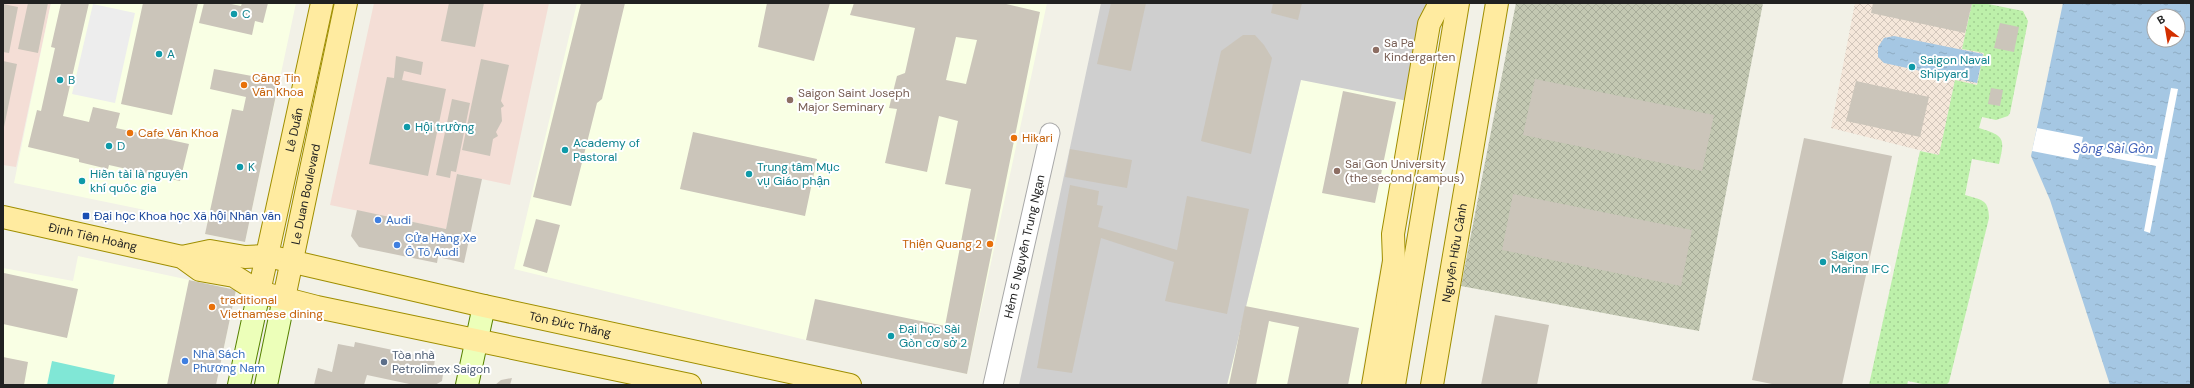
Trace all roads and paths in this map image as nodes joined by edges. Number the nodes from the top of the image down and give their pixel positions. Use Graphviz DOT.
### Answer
graph roads {
  1 [pos="322,3"];
  2 [pos="346,3"];
  3 [pos="1440,3"];
  4 [pos="1458,3"];
  5 [pos="1497,3"];
  6 [pos="1050,134"];
  7 [pos="1424,209"];
  8 [pos="3,217"];
  9 [pos="268,256"];
  10 [pos="182,257"];
  11 [pos="292,261"];
  12 [pos="1394,261"];
  13 [pos="259,292"];
  14 [pos="284,298"];
  15 [pos="484,306"];
  16 [pos="573,325"];
  17 [pos="477,341"];
  18 [pos="567,358"];
  19 [pos="239,385"];
  20 [pos="266,385"];
  21 [pos="467,385"];
  22 [pos="690,385"];
  23 [pos="850,385"];
  24 [pos="993,385"];
  25 [pos="1373,385"];
  26 [pos="1394,385"];
  27 [pos="1432,385"];
  1 -- 9 [label="main road, Lê Duẩn"];
  2 -- 11 [label="main road, Le Duan Boulevard"];
  3 -- 12 [label="main road"];
  4 -- 7 [label="main road"];
  5 -- 27 [label="main road, Nguyễn Hữu Cảnh"];
  6 -- 24 [label="street, Hẻm 5 Nguyễn Trung Ngạn"];
  7 -- 12 [label="main road"];
  7 -- 26 [label="main road"];
  8 -- 10 [label="main road, Đinh Tiên Hoàng"];
  9 -- 10 [label="main road, Đinh Tiên Hoàng"];
  9 -- 11 [label="main road, Đinh Tiên Hoàng"];
  9 -- 13 [label="main road"];
  10 -- 13 [label="main road, Đinh Tiên Hoàng"];
  11 -- 14 [label="main road, Le Duan Boulevard"];
  11 -- 15 [label="main road, Tôn Đức Thắng"];
  12 -- 25 [label="main road"];
  13 -- 14 [label="main road, Đinh Tiên Hoàng"];
  13 -- 19 [label="main road"];
  14 -- 17 [label="main road"];
  14 -- 20 [label="main road, Le Duan Boulevard"];
  15 -- 16 [label="main road, Tôn Đức Thắng"];
  15 -- 17 [label="main road"];
  16 -- 18 [label="main road"];
  16 -- 23 [label="main road, Tôn Đức Thắng"];
  17 -- 18 [label="main road"];
  17 -- 21 [label="main road"];
  18 -- 22 [label="main road"];
}
